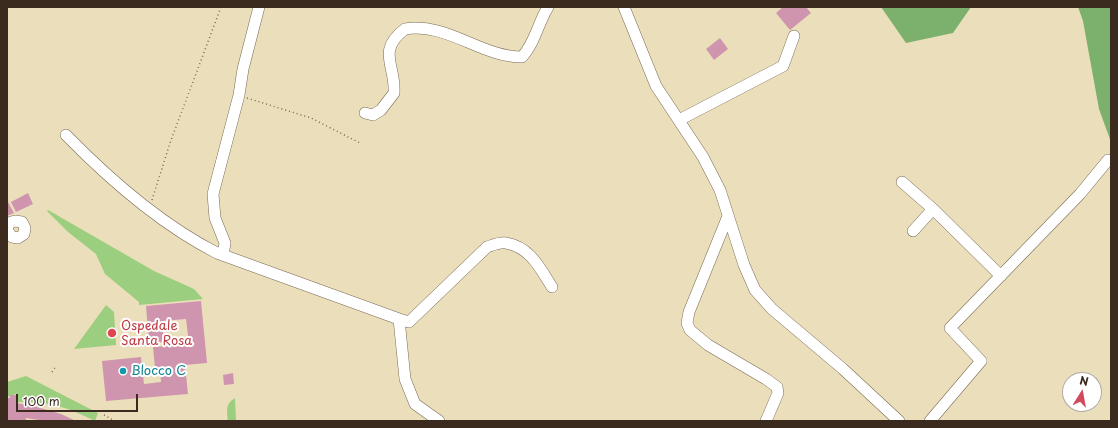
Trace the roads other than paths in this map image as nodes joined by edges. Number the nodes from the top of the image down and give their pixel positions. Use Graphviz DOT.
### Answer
graph roads {
  1 [pos="259,7"];
  2 [pos="548,7"];
  3 [pos="624,7"];
  4 [pos="794,36"];
  5 [pos="365,113"];
  6 [pos="679,120"];
  7 [pos="66,135"];
  8 [pos="1108,160"];
  9 [pos="902,182"];
  10 [pos="933,209"];
  11 [pos="728,216"];
  12 [pos="913,231"];
  13 [pos="223,255"];
  14 [pos="1001,276"];
  15 [pos="552,287"];
  16 [pos="399,319"];
  17 [pos="439,421"];
  18 [pos="766,421"];
  19 [pos="899,421"];
  20 [pos="930,421"];
  1 -- 13 [label="street"];
  2 -- 5 [label="street"];
  3 -- 6 [label="street"];
  4 -- 6 [label="street"];
  6 -- 11 [label="street"];
  7 -- 13 [label="street"];
  8 -- 14 [label="street"];
  9 -- 10 [label="street"];
  10 -- 12 [label="street"];
  10 -- 14 [label="street"];
  11 -- 18 [label="street"];
  11 -- 19 [label="street"];
  13 -- 16 [label="street"];
  14 -- 20 [label="street"];
  15 -- 16 [label="street"];
  16 -- 17 [label="street"];
}
